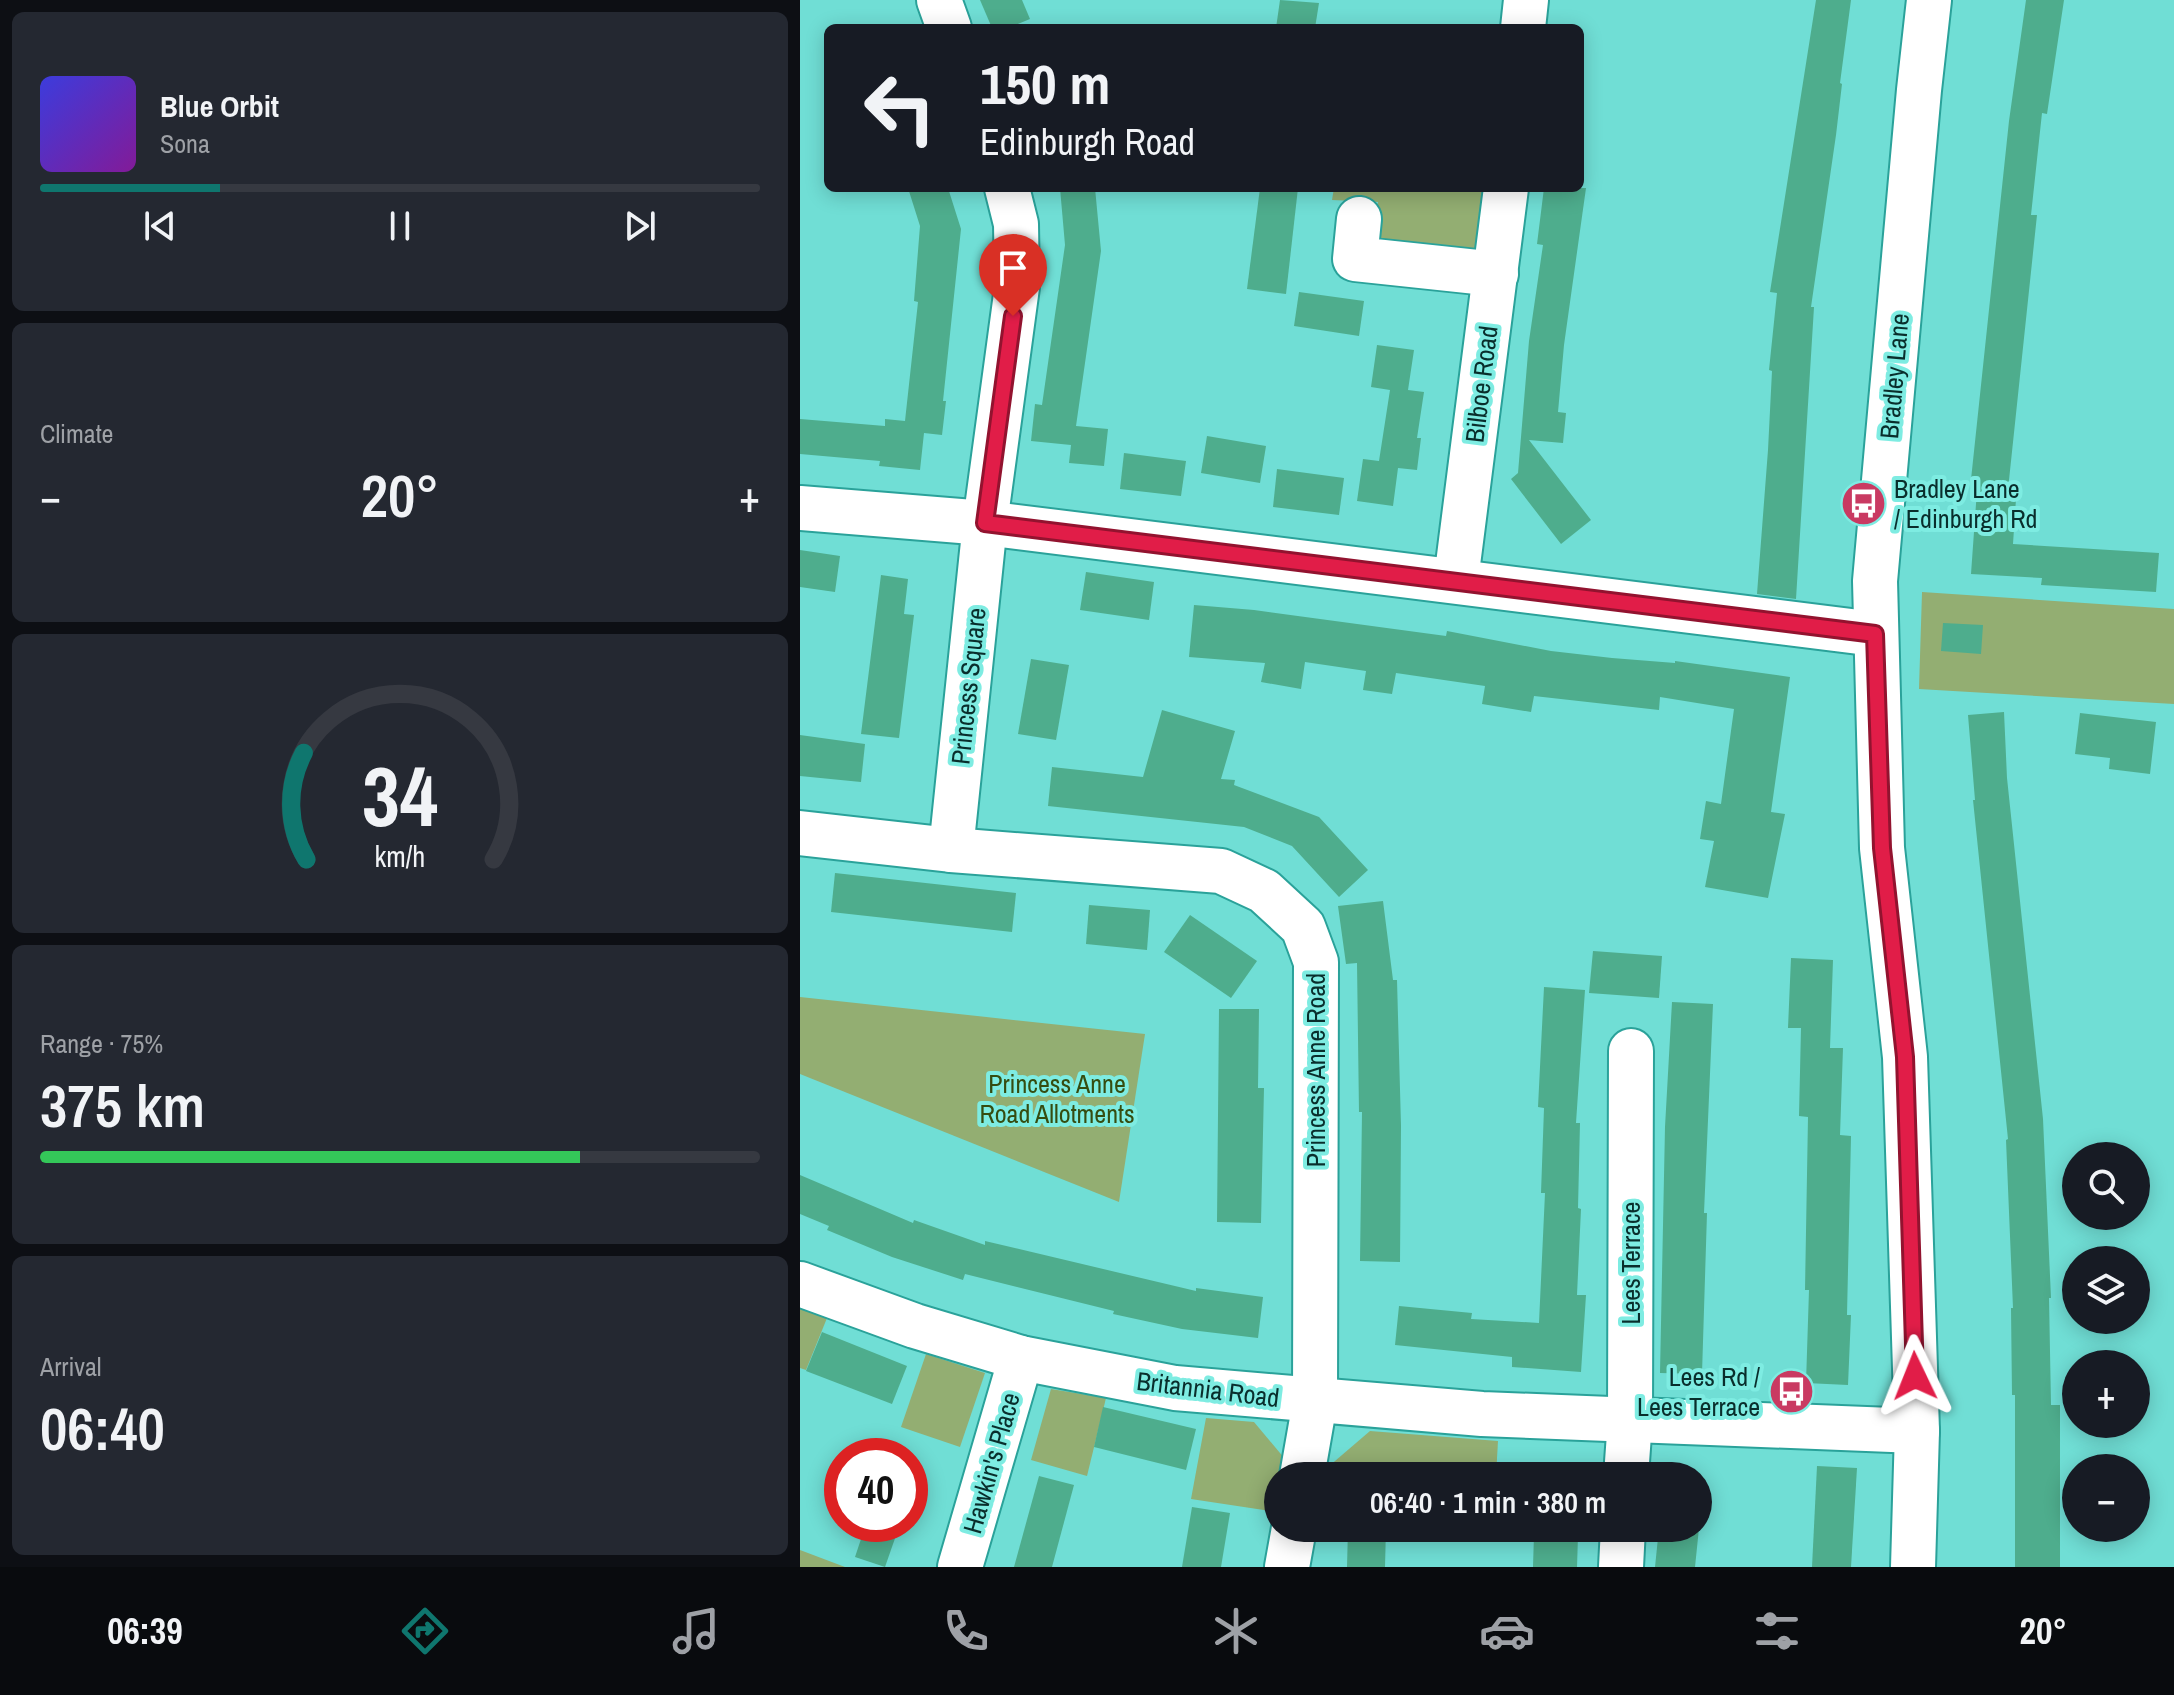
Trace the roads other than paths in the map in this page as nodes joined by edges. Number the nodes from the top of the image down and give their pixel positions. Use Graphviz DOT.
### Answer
graph roads {
  1 [pos="939,0"];
  2 [pos="1526,0"];
  3 [pos="1929,0"];
  4 [pos="948,24"];
  5 [pos="1523,24"];
  6 [pos="1008,192"];
  7 [pos="1506,192"];
  8 [pos="1359,219"];
  9 [pos="1496,274"];
  10 [pos="800,508"];
  11 [pos="985,523"];
  12 [pos="1456,580"];
  13 [pos="1875,634"];
  14 [pos="800,833"];
  15 [pos="951,850"];
  16 [pos="1631,1051"];
  17 [pos="800,1284"];
  18 [pos="1021,1358"];
  19 [pos="1315,1402"];
  20 [pos="1630,1420"];
  21 [pos="1917,1431"];
  22 [pos="1304,1462"];
  23 [pos="1627,1462"];
  24 [pos="1291,1542"];
  25 [pos="1622,1542"];
  26 [pos="960,1567"];
  27 [pos="1287,1567"];
  28 [pos="1621,1567"];
  29 [pos="1913,1567"];
  1 -- 4 [label="street"];
  2 -- 5 [label="street"];
  3 -- 13 [label="street, Bradley Lane"];
  6 -- 11 [label="street, Princess Square"];
  7 -- 9 [label="street, Bilboe Road"];
  8 -- 9 [label="street"];
  9 -- 12 [label="street, Bilboe Road"];
  10 -- 11 [label="street"];
  11 -- 12 [label="street"];
  11 -- 15 [label="street, Princess Square"];
  12 -- 13 [label="street"];
  13 -- 21 [label="street, Bradley Lane"];
  14 -- 15 [label="street, Princess Anne Road"];
  15 -- 19 [label="street, Princess Anne Road"];
  16 -- 20 [label="street, Lees Terrace"];
  17 -- 18 [label="street, Britannia Road"];
  18 -- 19 [label="street, Britannia Road"];
  18 -- 26 [label="street, Hawkin's Place"];
  19 -- 20 [label="street, Britannia Road"];
  19 -- 22 [label="street, Princess Anne Road"];
  20 -- 21 [label="street, Britannia Road"];
  20 -- 23 [label="street, Lees Terrace"];
  21 -- 29 [label="street, Bradley Lane"];
  24 -- 27 [label="street"];
  25 -- 28 [label="street"];
}
